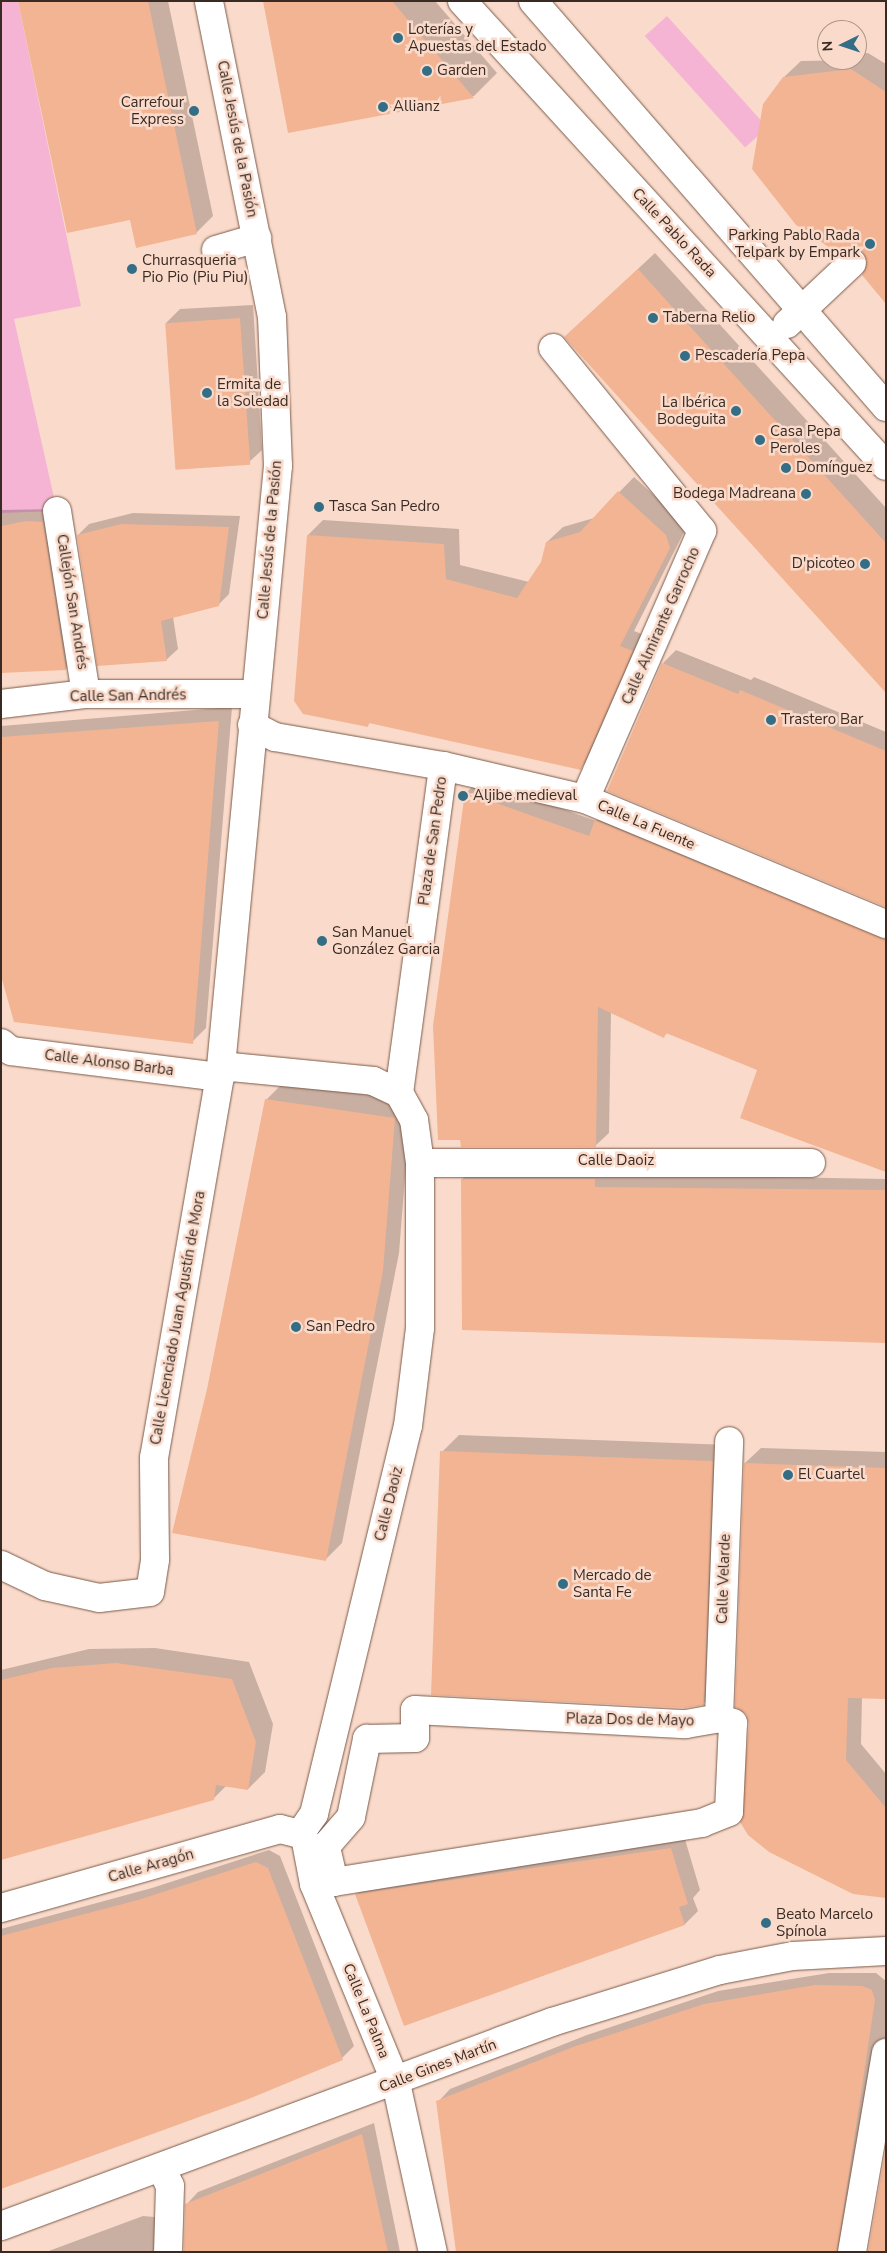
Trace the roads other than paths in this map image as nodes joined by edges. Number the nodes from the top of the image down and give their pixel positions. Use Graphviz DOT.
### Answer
graph roads {
  1 [pos="209,1"];
  2 [pos="462,1"];
  3 [pos="533,1"];
  4 [pos="257,238"];
  5 [pos="216,250"];
  6 [pos="852,263"];
  7 [pos="800,313"];
  8 [pos="770,338"];
  9 [pos="553,348"];
  10 [pos="886,408"];
  11 [pos="886,466"];
  12 [pos="57,511"];
  13 [pos="86,694"];
  14 [pos="254,694"];
  15 [pos="1,704"];
  16 [pos="252,725"];
  17 [pos="444,766"];
  18 [pos="585,799"];
  19 [pos="886,924"];
  20 [pos="1,1043"];
  21 [pos="220,1072"];
  22 [pos="399,1093"];
  23 [pos="420,1163"];
  24 [pos="812,1163"];
  25 [pos="729,1440"];
  26 [pos="1,1564"];
  27 [pos="719,1718"];
  28 [pos="300,1834"];
  29 [pos="1,1908"];
  30 [pos="886,1951"];
  31 [pos="886,2053"];
  32 [pos="396,2083"];
  33 [pos="162,2169"];
  34 [pos="1,2226"];
  35 [pos="168,2252"];
  36 [pos="433,2252"];
  37 [pos="852,2252"];
  1 -- 4 [label="street, Calle Jesús de la Pasión"];
  2 -- 8 [label="street, Calle Pablo Rada"];
  3 -- 7 [label="street"];
  4 -- 5 [label="street"];
  4 -- 14 [label="street, Calle Jesús de la Pasión"];
  6 -- 7 [label="street"];
  7 -- 8 [label="street"];
  7 -- 10 [label="street"];
  8 -- 11 [label="street, Calle Pablo Rada"];
  9 -- 18 [label="street, Calle Almirante Garrocho"];
  12 -- 13 [label="street, Callejón San Andrés"];
  13 -- 14 [label="street, Calle San Andrés"];
  13 -- 15 [label="street, Calle San Andrés"];
  14 -- 16 [label="street"];
  16 -- 17 [label="street, Calle La Fuente"];
  16 -- 21 [label="street"];
  17 -- 18 [label="street, Calle La Fuente"];
  17 -- 22 [label="street, Plaza de San Pedro"];
  18 -- 19 [label="street, Calle La Fuente"];
  20 -- 21 [label="street, Calle Alonso Barba"];
  21 -- 22 [label="street"];
  21 -- 26 [label="street, Calle Licenciado Juan Agustín de Mora"];
  22 -- 23 [label="street, Calle Daoiz"];
  23 -- 24 [label="street, Calle Daoiz"];
  23 -- 28 [label="street, Calle Daoiz"];
  25 -- 27 [label="street, Calle Velarde"];
  27 -- 27 [label="street, Plaza Dos de Mayo"];
  28 -- 29 [label="street, Calle Aragón"];
  28 -- 32 [label="street, Calle La Palma"];
  30 -- 32 [label="street, Calle Gines Martín"];
  31 -- 37 [label="street"];
  32 -- 33 [label="street, Calle Gines Martín"];
  32 -- 36 [label="street, Calle La Palma"];
  33 -- 34 [label="street, Calle Gines Martín"];
  33 -- 35 [label="street"];
}
